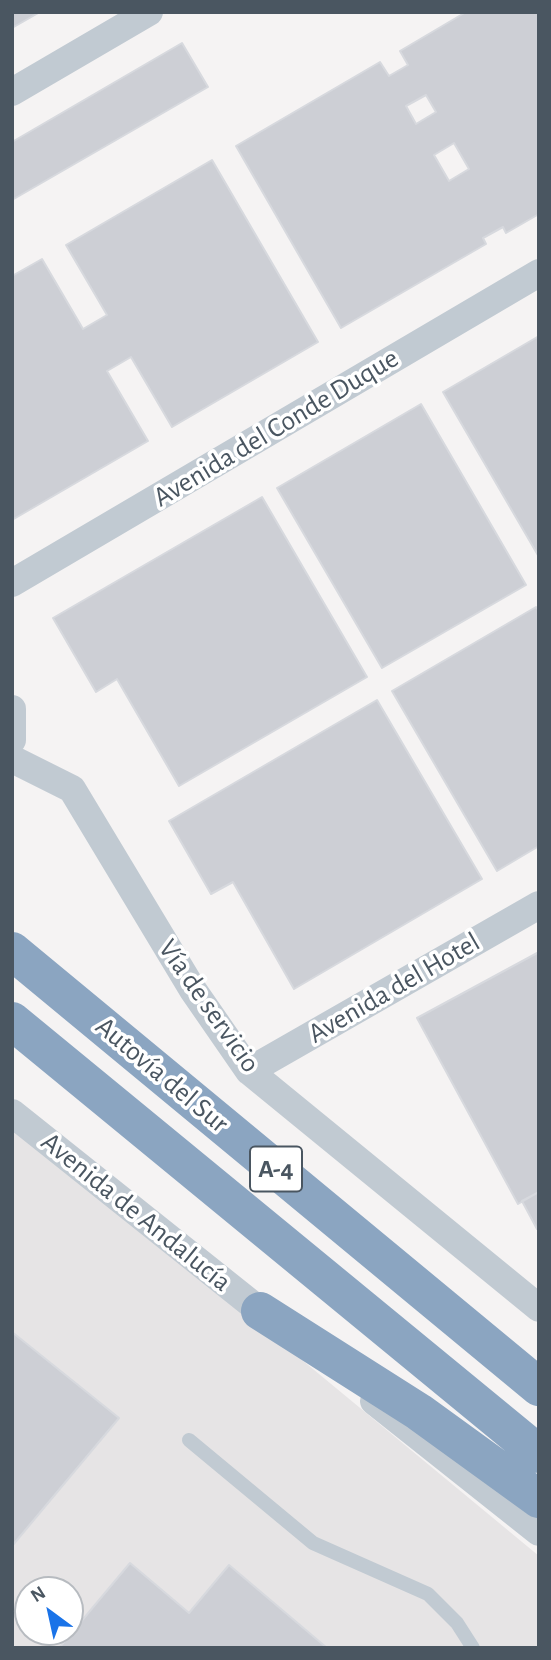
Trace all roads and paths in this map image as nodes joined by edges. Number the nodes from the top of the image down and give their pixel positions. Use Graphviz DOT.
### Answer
graph roads {
  1 [pos="149,12"];
  2 [pos="12,92"];
  3 [pos="539,273"];
  4 [pos="12,583"];
  5 [pos="12,709"];
  6 [pos="12,740"];
  7 [pos="12,759"];
  8 [pos="539,905"];
  9 [pos="12,951"];
  10 [pos="12,1021"];
  11 [pos="249,1071"];
  12 [pos="12,1113"];
  13 [pos="539,1308"];
  14 [pos="260,1311"];
  15 [pos="539,1387"];
  16 [pos="189,1440"];
  17 [pos="539,1454"];
  18 [pos="539,1499"];
  19 [pos="539,1532"];
  20 [pos="473,1648"];
  1 -- 2 [label="street"];
  3 -- 4 [label="street, Avenida del Conde Duque"];
  5 -- 6 [label="street"];
  7 -- 11 [label="street, Vía de servicio"];
  8 -- 11 [label="street, Avenida del Hotel"];
  9 -- 15 [label="highway, Autovía del Sur / A-4"];
  10 -- 17 [label="highway, Autovía del Sur / A-4"];
  11 -- 13 [label="street, Vía de servicio"];
  12 -- 14 [label="street, Avenida de Andalucía"];
  14 -- 18 [label="highway"];
  14 -- 19 [label="street"];
  16 -- 20 [label="lane"];
}
